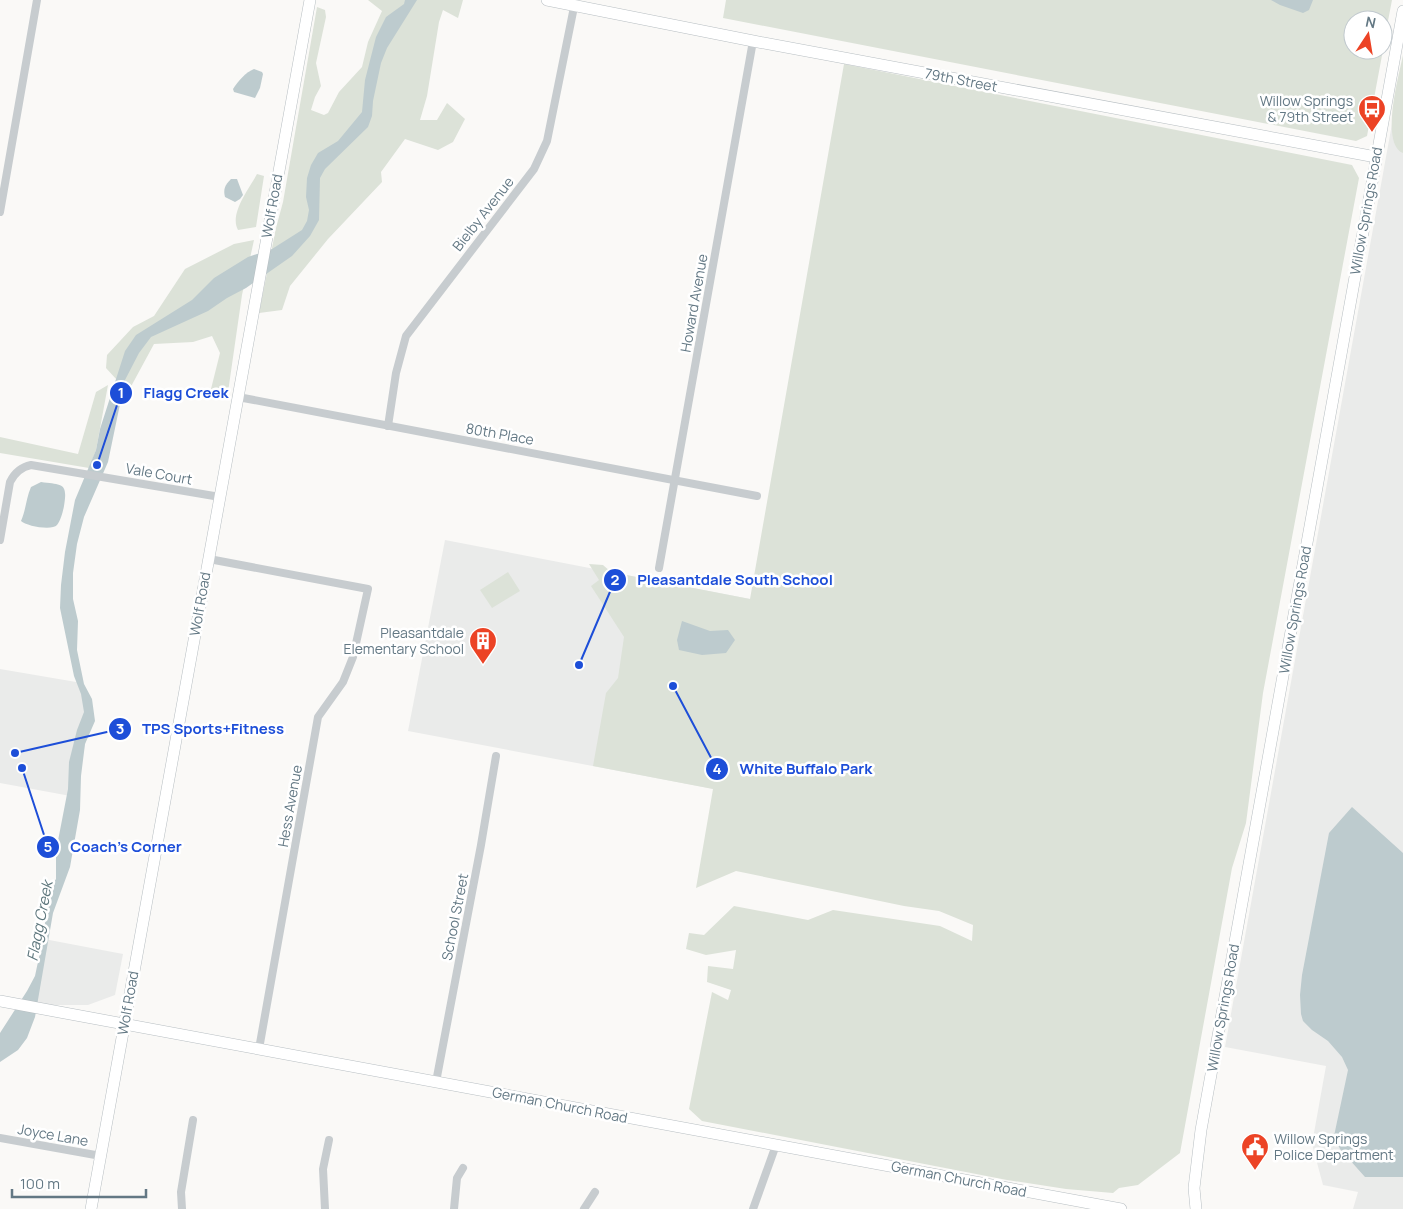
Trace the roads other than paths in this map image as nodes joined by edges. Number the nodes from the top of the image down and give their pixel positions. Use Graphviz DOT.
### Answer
graph roads {
  1 [pos="37,0"];
  2 [pos="310,0"];
  3 [pos="547,0"];
  4 [pos="574,2"];
  5 [pos="1403,11"];
  6 [pos="753,41"];
  7 [pos="1376,157"];
  8 [pos="3,179"];
  9 [pos="0,212"];
  10 [pos="238,397"];
  11 [pos="388,426"];
  12 [pos="675,480"];
  13 [pos="757,496"];
  14 [pos="220,497"];
  15 [pos="0,540"];
  16 [pos="209,559"];
  17 [pos="659,568"];
  18 [pos="496,756"];
  19 [pos="0,1001"];
  20 [pos="125,1024"];
  21 [pos="259,1049"];
  22 [pos="436,1082"];
  23 [pos="193,1120"];
  24 [pos="0,1138"];
  25 [pos="328,1140"];
  26 [pos="776,1145"];
  27 [pos="101,1156"];
  28 [pos="462,1168"];
  29 [pos="595,1192"];
  30 [pos="91,1209"];
  31 [pos="182,1209"];
  32 [pos="325,1209"];
  33 [pos="454,1209"];
  34 [pos="584,1209"];
  35 [pos="753,1209"];
  36 [pos="1121,1209"];
  37 [pos="1196,1209"];
  1 -- 8 [label="street"];
  2 -- 10 [label="street, Wolf Road"];
  3 -- 4 [label="street, 79th Street"];
  4 -- 6 [label="street, 79th Street"];
  4 -- 11 [label="street, Bielby Avenue"];
  5 -- 7 [label="street, Willow Springs Road"];
  6 -- 7 [label="street, 79th Street"];
  6 -- 12 [label="street, Howard Avenue"];
  7 -- 37 [label="street, Willow Springs Road"];
  8 -- 9 [label="street"];
  10 -- 11 [label="street, 80th Place"];
  10 -- 14 [label="street, Wolf Road"];
  11 -- 12 [label="street, 80th Place"];
  12 -- 13 [label="street, 80th Place"];
  12 -- 17 [label="street, Howard Avenue"];
  14 -- 15 [label="street, Vale Court"];
  14 -- 16 [label="street, Wolf Road"];
  16 -- 20 [label="street, Wolf Road"];
  16 -- 21 [label="street, Hess Avenue"];
  18 -- 22 [label="street, School Street"];
  19 -- 20 [label="street, German Church Road"];
  20 -- 21 [label="street, German Church Road"];
  20 -- 27 [label="street, Wolf Road"];
  21 -- 22 [label="street, German Church Road"];
  22 -- 26 [label="street, German Church Road"];
  23 -- 31 [label="street"];
  24 -- 27 [label="street, Joyce Lane"];
  25 -- 32 [label="street"];
  26 -- 35 [label="street"];
  26 -- 36 [label="street, German Church Road"];
  27 -- 30 [label="street, Wolf Road"];
  28 -- 33 [label="street"];
  29 -- 34 [label="street"];
}
